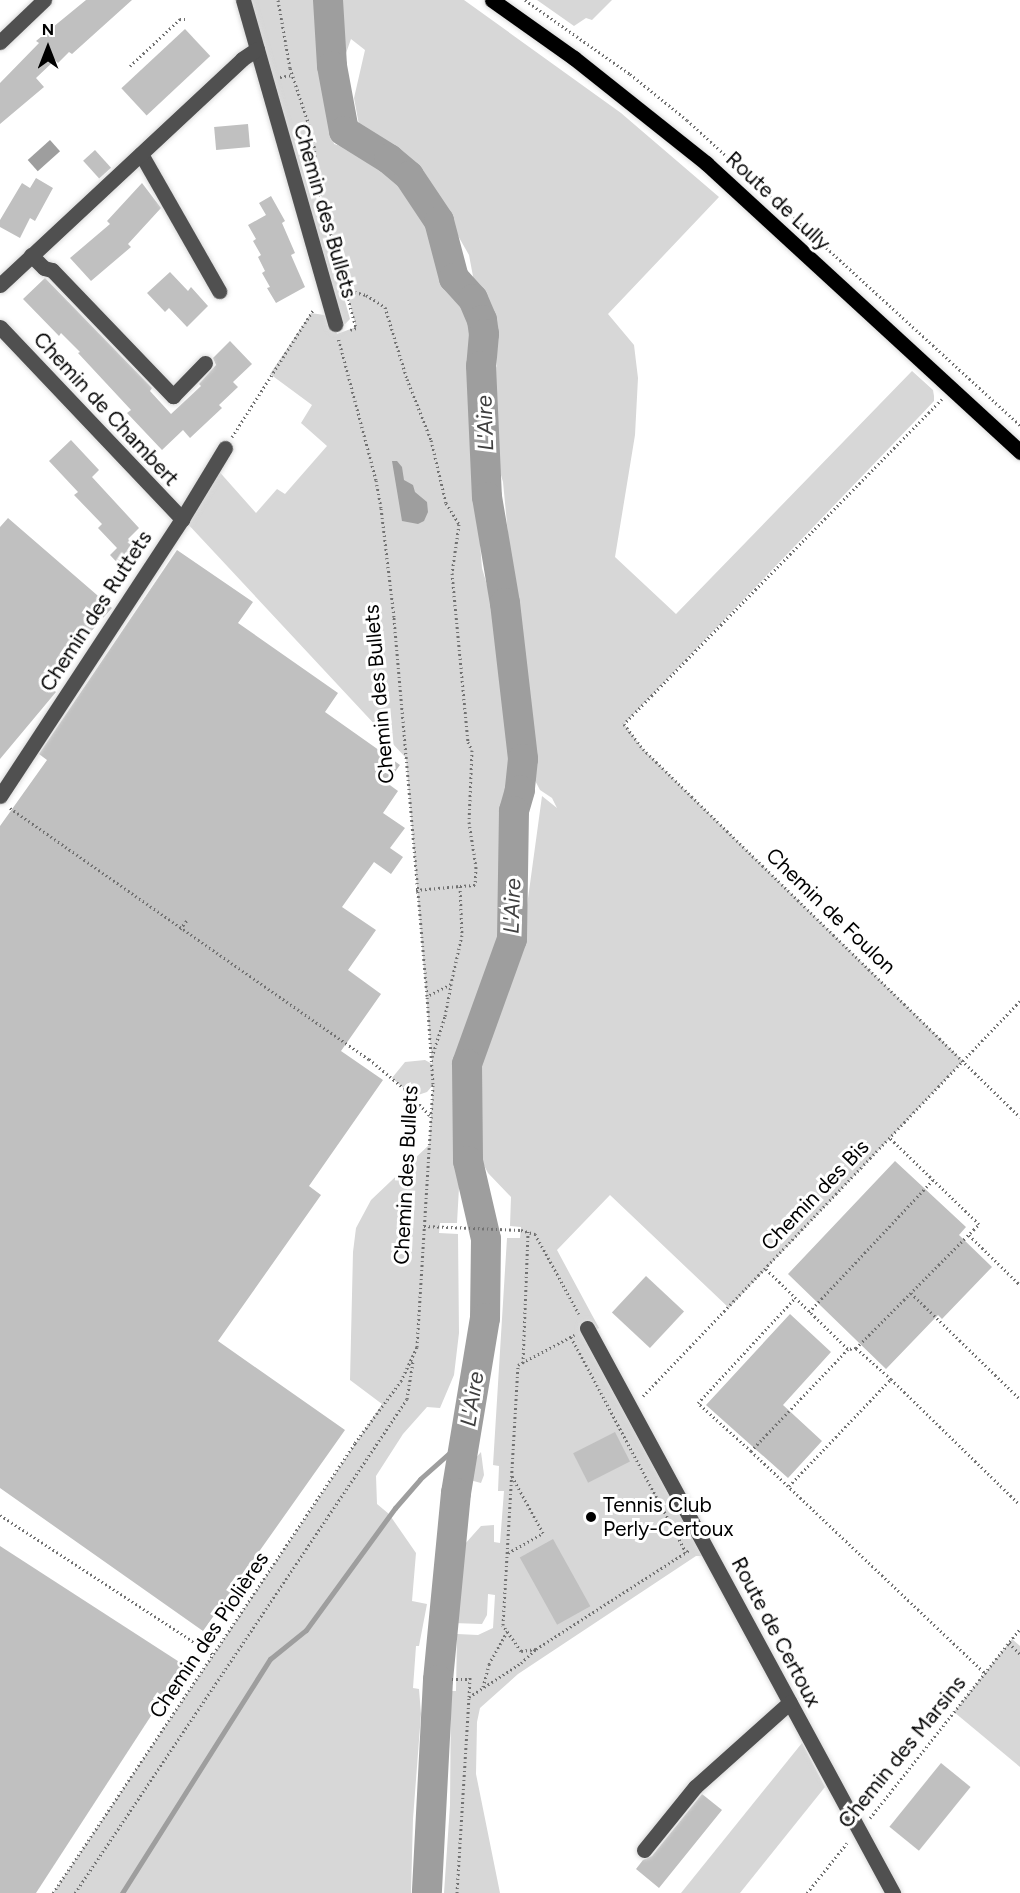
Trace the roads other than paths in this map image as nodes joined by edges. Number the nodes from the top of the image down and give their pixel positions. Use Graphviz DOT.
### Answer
graph roads {
  1 [pos="44,0"];
  2 [pos="243,0"];
  3 [pos="492,0"];
  4 [pos="0,42"];
  5 [pos="257,49"];
  6 [pos="141,154"];
  7 [pos="31,255"];
  8 [pos="0,285"];
  9 [pos="219,291"];
  10 [pos="0,327"];
  11 [pos="336,329"];
  12 [pos="206,363"];
  13 [pos="225,448"];
  14 [pos="1020,452"];
  15 [pos="182,519"];
  16 [pos="5,802"];
  17 [pos="587,1328"];
  18 [pos="790,1702"];
  19 [pos="644,1850"];
  20 [pos="893,1893"];
  1 -- 4 [label="street"];
  2 -- 5 [label="street, Chemin des Bullets"];
  3 -- 14 [label="main road, Route de Lully"];
  5 -- 6 [label="street"];
  5 -- 11 [label="street, Chemin des Bullets"];
  6 -- 7 [label="street"];
  6 -- 9 [label="street"];
  7 -- 8 [label="street"];
  7 -- 12 [label="street"];
  10 -- 15 [label="street, Chemin de Chambert"];
  13 -- 15 [label="street, Chemin des Ruttets"];
  15 -- 16 [label="street, Chemin des Ruttets"];
  17 -- 18 [label="street, Route de Certoux"];
  18 -- 19 [label="street"];
  18 -- 20 [label="street, Route de Certoux"];
}
